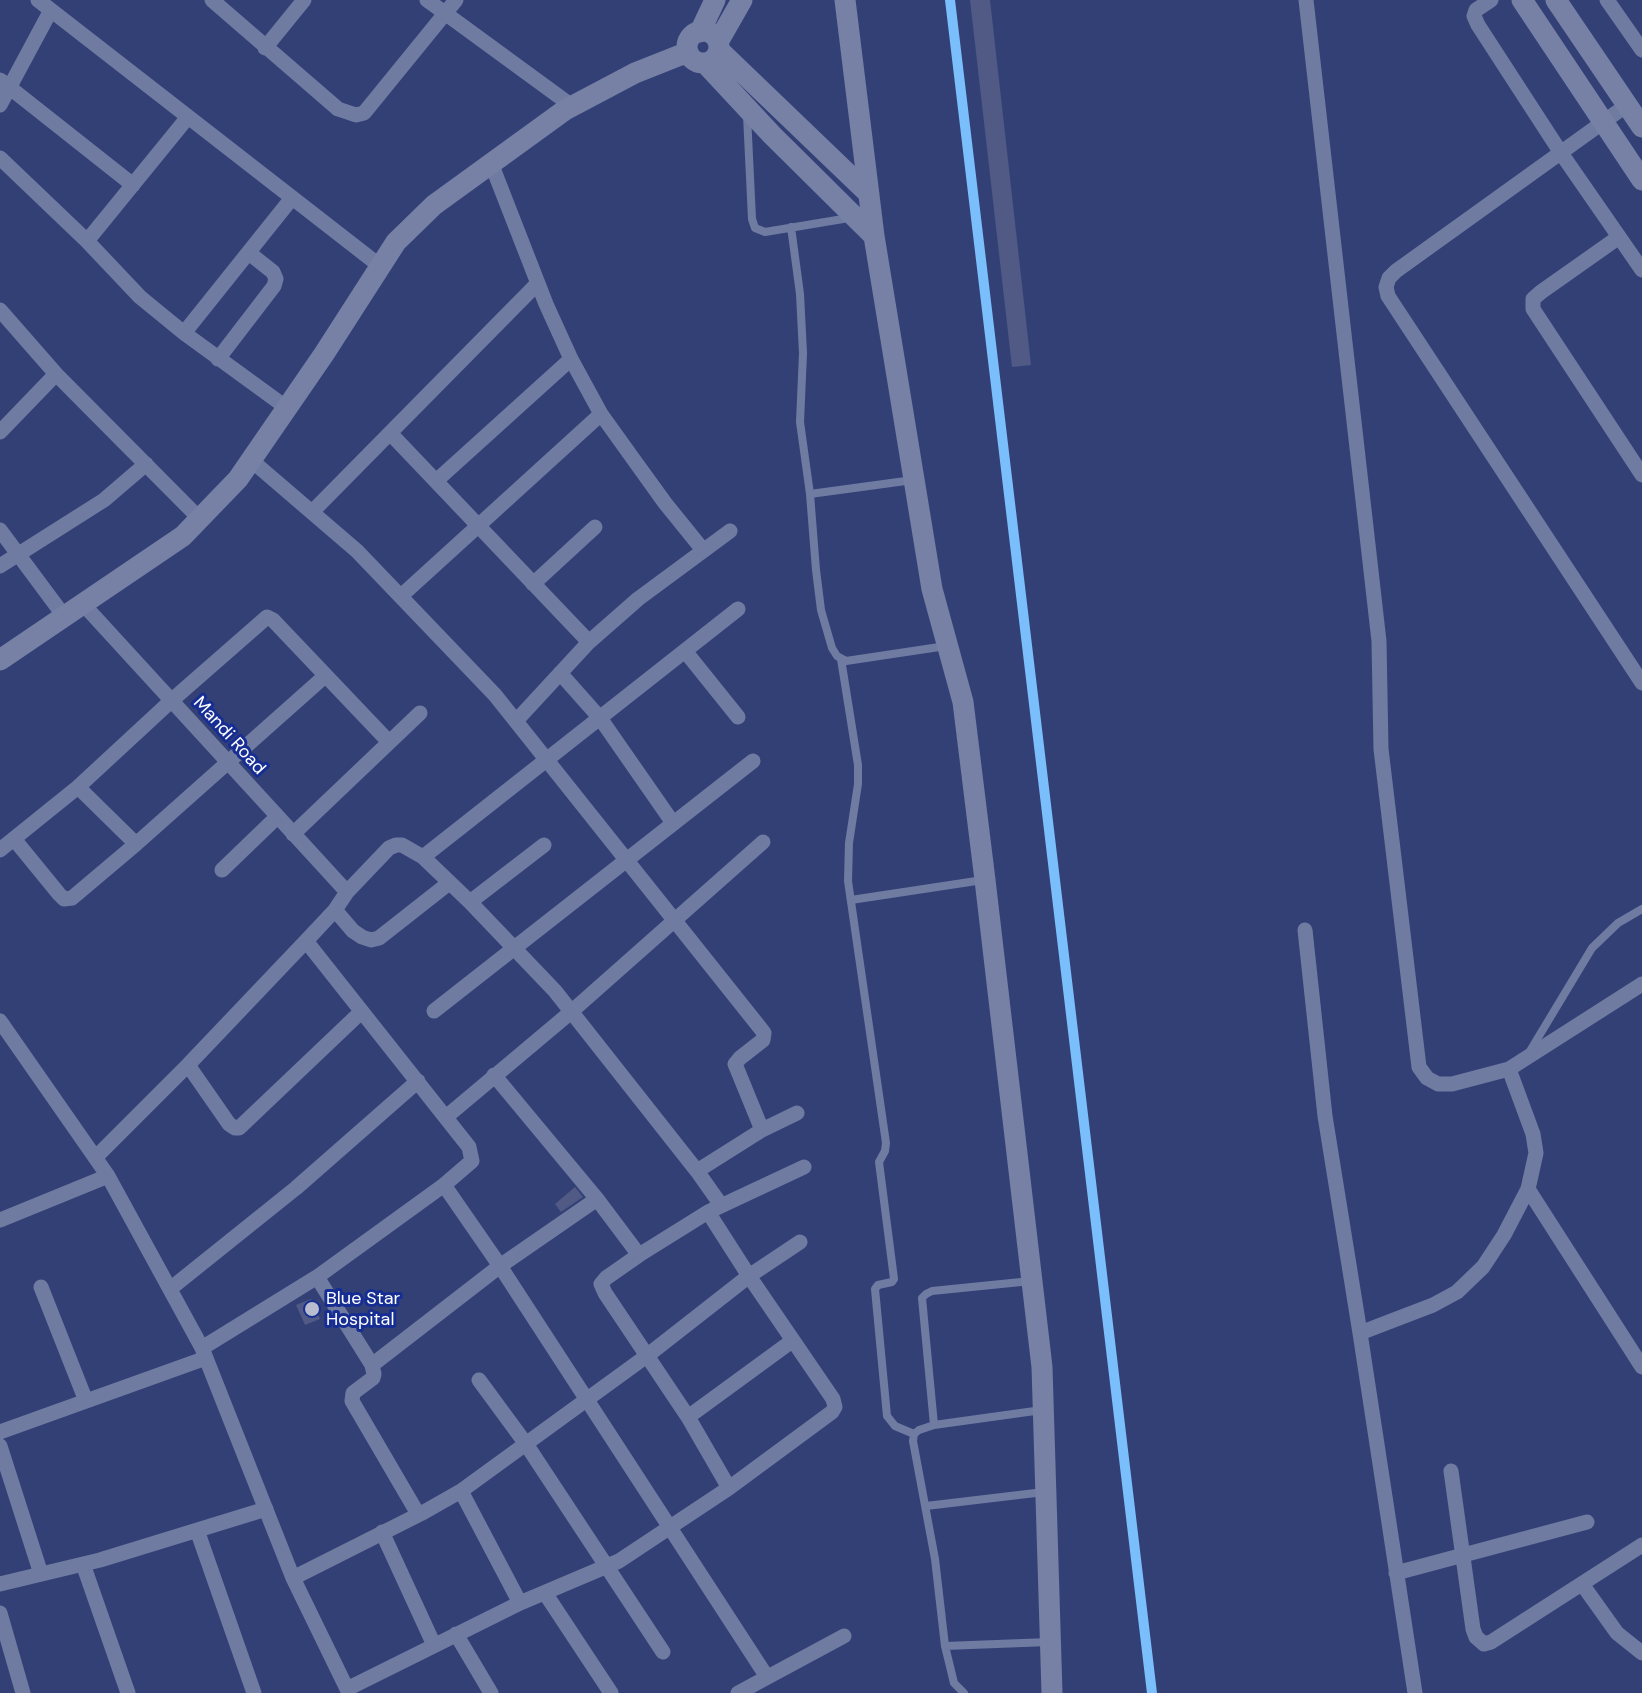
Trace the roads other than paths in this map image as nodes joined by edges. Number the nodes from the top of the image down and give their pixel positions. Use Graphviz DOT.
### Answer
graph roads {
  1 [pos="38,0"];
  2 [pos="212,0"];
  3 [pos="304,0"];
  4 [pos="427,0"];
  5 [pos="456,0"];
  6 [pos="716,0"];
  7 [pos="742,0"];
  8 [pos="845,0"];
  9 [pos="1306,0"];
  10 [pos="1491,0"];
  11 [pos="1522,0"];
  12 [pos="1556,0"];
  13 [pos="1607,0"];
  14 [pos="51,10"];
  15 [pos="446,14"];
  16 [pos="266,48"];
  17 [pos="706,48"];
  18 [pos="1642,50"];
  19 [pos="5,84"];
  20 [pos="0,105"];
  21 [pos="1627,105"];
  22 [pos="572,106"];
  23 [pos="746,107"];
  24 [pos="188,117"];
  25 [pos="1603,122"];
  26 [pos="1642,127"];
  27 [pos="1561,153"];
  28 [pos="0,158"];
  29 [pos="492,163"];
  30 [pos="1642,180"];
  31 [pos="133,185"];
  32 [pos="869,194"];
  33 [pos="292,198"];
  34 [pos="854,217"];
  35 [pos="791,228"];
  36 [pos="874,236"];
  37 [pos="1619,237"];
  38 [pos="87,241"];
  39 [pos="249,254"];
  40 [pos="380,266"];
  41 [pos="1642,270"];
  42 [pos="538,283"];
  43 [pos="0,310"];
  44 [pos="184,333"];
  45 [pos="218,358"];
  46 [pos="571,359"];
  47 [pos="56,374"];
  48 [pos="287,408"];
  49 [pos="601,414"];
  50 [pos="0,432"];
  51 [pos="390,433"];
  52 [pos="251,460"];
  53 [pos="146,464"];
  54 [pos="1642,475"];
  55 [pos="914,480"];
  56 [pos="436,481"];
  57 [pos="810,494"];
  58 [pos="312,512"];
  59 [pos="200,519"];
  60 [pos="478,524"];
  61 [pos="595,527"];
  62 [pos="0,530"];
  63 [pos="730,531"];
  64 [pos="703,550"];
  65 [pos="18,556"];
  66 [pos="0,566"];
  67 [pos="533,584"];
  68 [pos="401,596"];
  69 [pos="83,604"];
  70 [pos="738,609"];
  71 [pos="64,616"];
  72 [pos="588,642"];
  73 [pos="948,646"];
  74 [pos="685,651"];
  75 [pos="841,659"];
  76 [pos="0,660"];
  77 [pos="560,673"];
  78 [pos="325,676"];
  79 [pos="1642,683"];
  80 [pos="171,701"];
  81 [pos="420,713"];
  82 [pos="738,717"];
  83 [pos="600,718"];
  84 [pos="516,721"];
  85 [pos="389,742"];
  86 [pos="547,759"];
  87 [pos="753,761"];
  88 [pos="226,762"];
  89 [pos="78,787"];
  90 [pos="277,817"];
  91 [pos="673,823"];
  92 [pos="293,834"];
  93 [pos="14,839"];
  94 [pos="763,842"];
  95 [pos="136,843"];
  96 [pos="544,845"];
  97 [pos="0,850"];
  98 [pos="423,857"];
  99 [pos="627,859"];
  100 [pos="222,870"];
  101 [pos="985,880"];
  102 [pos="449,883"];
  103 [pos="347,892"];
  104 [pos="850,900"];
  105 [pos="470,902"];
  106 [pos="1642,909"];
  107 [pos="334,910"];
  108 [pos="674,920"];
  109 [pos="1305,930"];
  110 [pos="306,941"];
  111 [pos="514,947"];
  112 [pos="1642,984"];
  113 [pos="434,1011"];
  114 [pos="571,1011"];
  115 [pos="362,1012"];
  116 [pos="0,1021"];
  117 [pos="1526,1058"];
  118 [pos="188,1065"];
  119 [pos="1509,1069"];
  120 [pos="494,1075"];
  121 [pos="417,1081"];
  122 [pos="797,1113"];
  123 [pos="446,1117"];
  124 [pos="762,1130"];
  125 [pos="96,1157"];
  126 [pos="804,1167"];
  127 [pos="697,1171"];
  128 [pos="108,1176"];
  129 [pos="444,1185"];
  130 [pos="1528,1190"];
  131 [pos="597,1199"];
  132 [pos="715,1208"];
  133 [pos="0,1220"];
  134 [pos="800,1242"];
  135 [pos="639,1256"];
  136 [pos="501,1266"];
  137 [pos="749,1276"];
  138 [pos="317,1277"];
  139 [pos="1033,1281"];
  140 [pos="41,1287"];
  141 [pos="170,1289"];
  142 [pos="1360,1333"];
  143 [pos="792,1341"];
  144 [pos="204,1353"];
  145 [pos="648,1355"];
  146 [pos="372,1365"];
  147 [pos="1642,1367"];
  148 [pos="479,1380"];
  149 [pos="587,1399"];
  150 [pos="86,1401"];
  151 [pos="1044,1410"];
  152 [pos="688,1417"];
  153 [pos="934,1425"];
  154 [pos="0,1432"];
  155 [pos="914,1434"];
  156 [pos="526,1444"];
  157 [pos="0,1446"];
  158 [pos="1451,1471"];
  159 [pos="729,1488"];
  160 [pos="461,1491"];
  161 [pos="1046,1492"];
  162 [pos="926,1506"];
  163 [pos="266,1509"];
  164 [pos="418,1514"];
  165 [pos="1587,1522"];
  166 [pos="670,1527"];
  167 [pos="197,1530"];
  168 [pos="382,1532"];
  169 [pos="1642,1545"];
  170 [pos="1462,1555"];
  171 [pos="83,1564"];
  172 [pos="607,1566"];
  173 [pos="1396,1573"];
  174 [pos="40,1574"];
  175 [pos="293,1578"];
  176 [pos="0,1584"];
  177 [pos="1582,1584"];
  178 [pos="545,1593"];
  179 [pos="520,1603"];
  180 [pos="0,1613"];
  181 [pos="456,1634"];
  182 [pos="844,1636"];
  183 [pos="1050,1642"];
  184 [pos="434,1645"];
  185 [pos="945,1646"];
  186 [pos="663,1652"];
  187 [pos="1642,1653"];
  188 [pos="767,1677"];
  189 [pos="348,1691"];
  190 [pos="24,1693"];
  191 [pos="128,1693"];
  192 [pos="254,1693"];
  193 [pos="491,1693"];
  194 [pos="611,1693"];
  195 [pos="738,1693"];
  196 [pos="964,1693"];
  197 [pos="1052,1693"];
  198 [pos="1415,1693"];
  1 -- 14 [label="street"];
  2 -- 16 [label="street"];
  3 -- 16 [label="street"];
  4 -- 15 [label="street"];
  5 -- 15 [label="street"];
  6 -- 17 [label="street"];
  7 -- 17 [label="street"];
  8 -- 32 [label="street"];
  9 -- 119 [label="street"];
  10 -- 27 [label="street"];
  11 -- 25 [label="street"];
  12 -- 21 [label="street"];
  13 -- 18 [label="street"];
  14 -- 19 [label="street"];
  14 -- 24 [label="street"];
  15 -- 16 [label="street"];
  15 -- 22 [label="street"];
  17 -- 22 [label="street"];
  17 -- 23 [label="street"];
  17 -- 32 [label="street"];
  19 -- 20 [label="street"];
  19 -- 31 [label="street"];
  21 -- 25 [label="street"];
  21 -- 26 [label="street"];
  22 -- 29 [label="street"];
  23 -- 34 [label="street"];
  23 -- 35 [label="lane"];
  24 -- 31 [label="street"];
  24 -- 33 [label="street"];
  25 -- 27 [label="street"];
  25 -- 30 [label="street"];
  27 -- 37 [label="street"];
  27 -- 79 [label="street"];
  28 -- 38 [label="street"];
  29 -- 40 [label="street"];
  29 -- 42 [label="street"];
  31 -- 38 [label="street"];
  32 -- 36 [label="street"];
  33 -- 39 [label="street"];
  33 -- 40 [label="street"];
  34 -- 35 [label="lane"];
  34 -- 36 [label="street"];
  35 -- 57 [label="lane"];
  36 -- 55 [label="street"];
  37 -- 41 [label="street"];
  37 -- 54 [label="street"];
  38 -- 44 [label="street"];
  39 -- 44 [label="street"];
  39 -- 45 [label="street"];
  40 -- 48 [label="street"];
  42 -- 46 [label="street"];
  42 -- 51 [label="street"];
  43 -- 47 [label="street"];
  44 -- 45 [label="street"];
  45 -- 48 [label="street"];
  46 -- 49 [label="street"];
  46 -- 56 [label="street"];
  47 -- 50 [label="street"];
  47 -- 53 [label="street"];
  48 -- 52 [label="street"];
  49 -- 60 [label="street"];
  49 -- 64 [label="street"];
  51 -- 56 [label="street"];
  51 -- 58 [label="street"];
  52 -- 58 [label="street"];
  52 -- 59 [label="street"];
  53 -- 59 [label="street"];
  53 -- 65 [label="street"];
  55 -- 57 [label="lane"];
  55 -- 73 [label="street"];
  56 -- 60 [label="street"];
  57 -- 75 [label="lane"];
  58 -- 68 [label="street"];
  59 -- 69 [label="street"];
  60 -- 67 [label="street"];
  60 -- 68 [label="street"];
  61 -- 67 [label="street"];
  62 -- 65 [label="street"];
  63 -- 64 [label="street"];
  64 -- 72 [label="street"];
  65 -- 66 [label="street"];
  65 -- 71 [label="street"];
  67 -- 72 [label="street"];
  68 -- 84 [label="street"];
  69 -- 71 [label="street"];
  69 -- 80 [label="street, Mandi Road"];
  70 -- 74 [label="street"];
  71 -- 76 [label="street"];
  72 -- 77 [label="street"];
  73 -- 75 [label="lane"];
  73 -- 101 [label="street"];
  74 -- 82 [label="street"];
  74 -- 83 [label="street"];
  75 -- 104 [label="lane"];
  77 -- 83 [label="street"];
  77 -- 84 [label="street"];
  78 -- 80 [label="street"];
  78 -- 85 [label="street"];
  78 -- 88 [label="street"];
  80 -- 88 [label="street, Mandi Road"];
  80 -- 89 [label="street"];
  81 -- 85 [label="street"];
  83 -- 86 [label="street"];
  83 -- 91 [label="street"];
  84 -- 86 [label="street"];
  85 -- 92 [label="street"];
  86 -- 98 [label="street"];
  86 -- 99 [label="street"];
  87 -- 91 [label="street"];
  88 -- 90 [label="street, Mandi Road"];
  88 -- 95 [label="street"];
  89 -- 93 [label="street"];
  89 -- 95 [label="street"];
  90 -- 92 [label="street, Mandi Road"];
  90 -- 100 [label="street"];
  91 -- 99 [label="street"];
  92 -- 103 [label="street, Mandi Road"];
  93 -- 95 [label="street"];
  93 -- 97 [label="street"];
  94 -- 108 [label="street"];
  96 -- 105 [label="street"];
  98 -- 102 [label="street"];
  98 -- 103 [label="street"];
  99 -- 108 [label="street"];
  99 -- 111 [label="street"];
  101 -- 104 [label="lane"];
  101 -- 139 [label="street"];
  102 -- 105 [label="street"];
  102 -- 107 [label="street"];
  103 -- 107 [label="street"];
  104 -- 155 [label="lane"];
  105 -- 111 [label="street"];
  106 -- 117 [label="lane"];
  107 -- 110 [label="street"];
  108 -- 114 [label="street"];
  108 -- 124 [label="street"];
  109 -- 142 [label="street"];
  110 -- 115 [label="street"];
  110 -- 118 [label="street"];
  111 -- 113 [label="street"];
  111 -- 114 [label="street"];
  112 -- 117 [label="street"];
  114 -- 120 [label="street"];
  114 -- 127 [label="street"];
  115 -- 118 [label="street"];
  115 -- 121 [label="street"];
  116 -- 125 [label="street"];
  117 -- 119 [label="street"];
  118 -- 125 [label="street"];
  119 -- 130 [label="street"];
  120 -- 123 [label="street"];
  120 -- 131 [label="street"];
  121 -- 123 [label="street"];
  121 -- 141 [label="street"];
  122 -- 124 [label="street"];
  123 -- 129 [label="street"];
  124 -- 127 [label="street"];
  125 -- 128 [label="street"];
  126 -- 132 [label="street"];
  127 -- 132 [label="street"];
  128 -- 133 [label="street"];
  128 -- 141 [label="street"];
  129 -- 136 [label="street"];
  129 -- 138 [label="street"];
  130 -- 142 [label="street"];
  130 -- 147 [label="street"];
  131 -- 135 [label="street"];
  131 -- 136 [label="street"];
  132 -- 135 [label="street"];
  132 -- 137 [label="street"];
  134 -- 137 [label="street"];
  135 -- 145 [label="street"];
  136 -- 146 [label="street"];
  136 -- 149 [label="street"];
  137 -- 143 [label="street"];
  137 -- 145 [label="street"];
  138 -- 144 [label="street"];
  138 -- 146 [label="street"];
  139 -- 151 [label="street"];
  139 -- 153 [label="lane"];
  140 -- 150 [label="street"];
  141 -- 144 [label="street"];
  142 -- 173 [label="street"];
  143 -- 152 [label="street"];
  143 -- 159 [label="street"];
  144 -- 150 [label="street"];
  144 -- 163 [label="street"];
  145 -- 149 [label="street"];
  145 -- 152 [label="street"];
  146 -- 164 [label="street"];
  148 -- 156 [label="street"];
  149 -- 156 [label="street"];
  149 -- 166 [label="street"];
  150 -- 154 [label="street"];
  151 -- 153 [label="lane"];
  151 -- 161 [label="street"];
  152 -- 159 [label="street"];
  153 -- 155 [label="lane"];
  155 -- 162 [label="lane"];
  156 -- 160 [label="street"];
  156 -- 172 [label="street"];
  157 -- 174 [label="street"];
  158 -- 170 [label="street"];
  159 -- 166 [label="street"];
  160 -- 164 [label="street"];
  160 -- 179 [label="street"];
  161 -- 162 [label="lane"];
  161 -- 183 [label="street"];
  162 -- 185 [label="lane"];
  163 -- 167 [label="street"];
  163 -- 175 [label="street"];
  164 -- 168 [label="street"];
  165 -- 170 [label="street"];
  166 -- 172 [label="street"];
  166 -- 188 [label="street"];
  167 -- 171 [label="street"];
  167 -- 192 [label="street"];
  168 -- 175 [label="street"];
  168 -- 184 [label="street"];
  169 -- 177 [label="street"];
  170 -- 173 [label="street"];
  170 -- 177 [label="street"];
  171 -- 174 [label="street"];
  171 -- 191 [label="street"];
  172 -- 178 [label="street"];
  172 -- 186 [label="street"];
  173 -- 198 [label="street"];
  174 -- 176 [label="street"];
  175 -- 189 [label="street"];
  177 -- 187 [label="street"];
  178 -- 179 [label="street"];
  178 -- 194 [label="street"];
  179 -- 181 [label="street"];
  180 -- 190 [label="street"];
  181 -- 184 [label="street"];
  181 -- 193 [label="street"];
  182 -- 188 [label="street"];
  183 -- 185 [label="lane"];
  183 -- 197 [label="street"];
  184 -- 189 [label="street"];
  185 -- 196 [label="lane"];
  188 -- 195 [label="street"];
}
